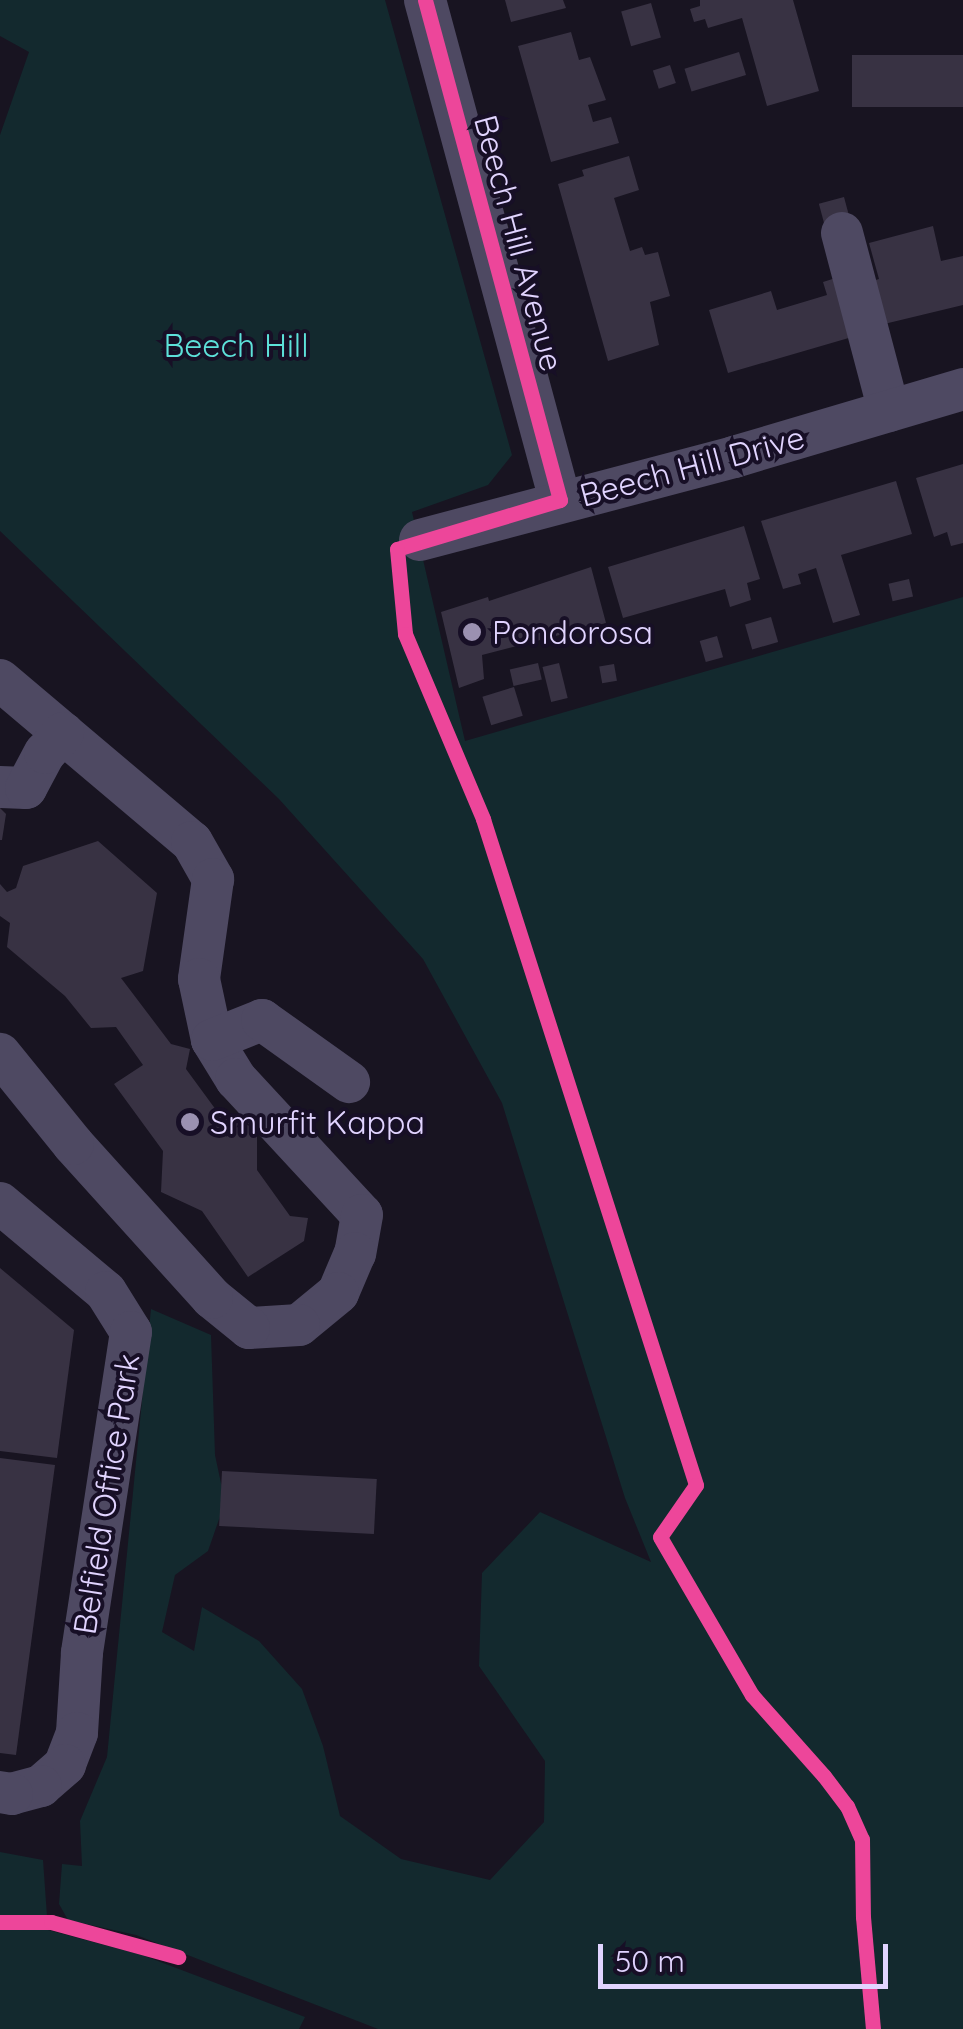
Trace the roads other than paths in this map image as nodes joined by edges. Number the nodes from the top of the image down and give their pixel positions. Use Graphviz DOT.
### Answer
graph roads {
  1 [pos="425,0"];
  2 [pos="842,233"];
  3 [pos="963,389"];
  4 [pos="890,411"];
  5 [pos="560,500"];
  6 [pos="420,540"];
  7 [pos="0,680"];
  8 [pos="63,733"];
  9 [pos="0,787"];
  10 [pos="212,1040"];
  11 [pos="0,1054"];
  12 [pos="349,1082"];
  13 [pos="0,1203"];
  14 [pos="0,1792"];
  1 -- 5 [label="street, Beech Hill Avenue"];
  2 -- 4 [label="street"];
  3 -- 4 [label="street, Beech Hill Drive"];
  4 -- 5 [label="street, Beech Hill Drive"];
  5 -- 6 [label="street, Beech Hill Drive"];
  7 -- 8 [label="street"];
  8 -- 9 [label="street"];
  8 -- 10 [label="street"];
  10 -- 11 [label="street"];
  10 -- 12 [label="street"];
  13 -- 14 [label="street, Belfield Office Park"];
}
